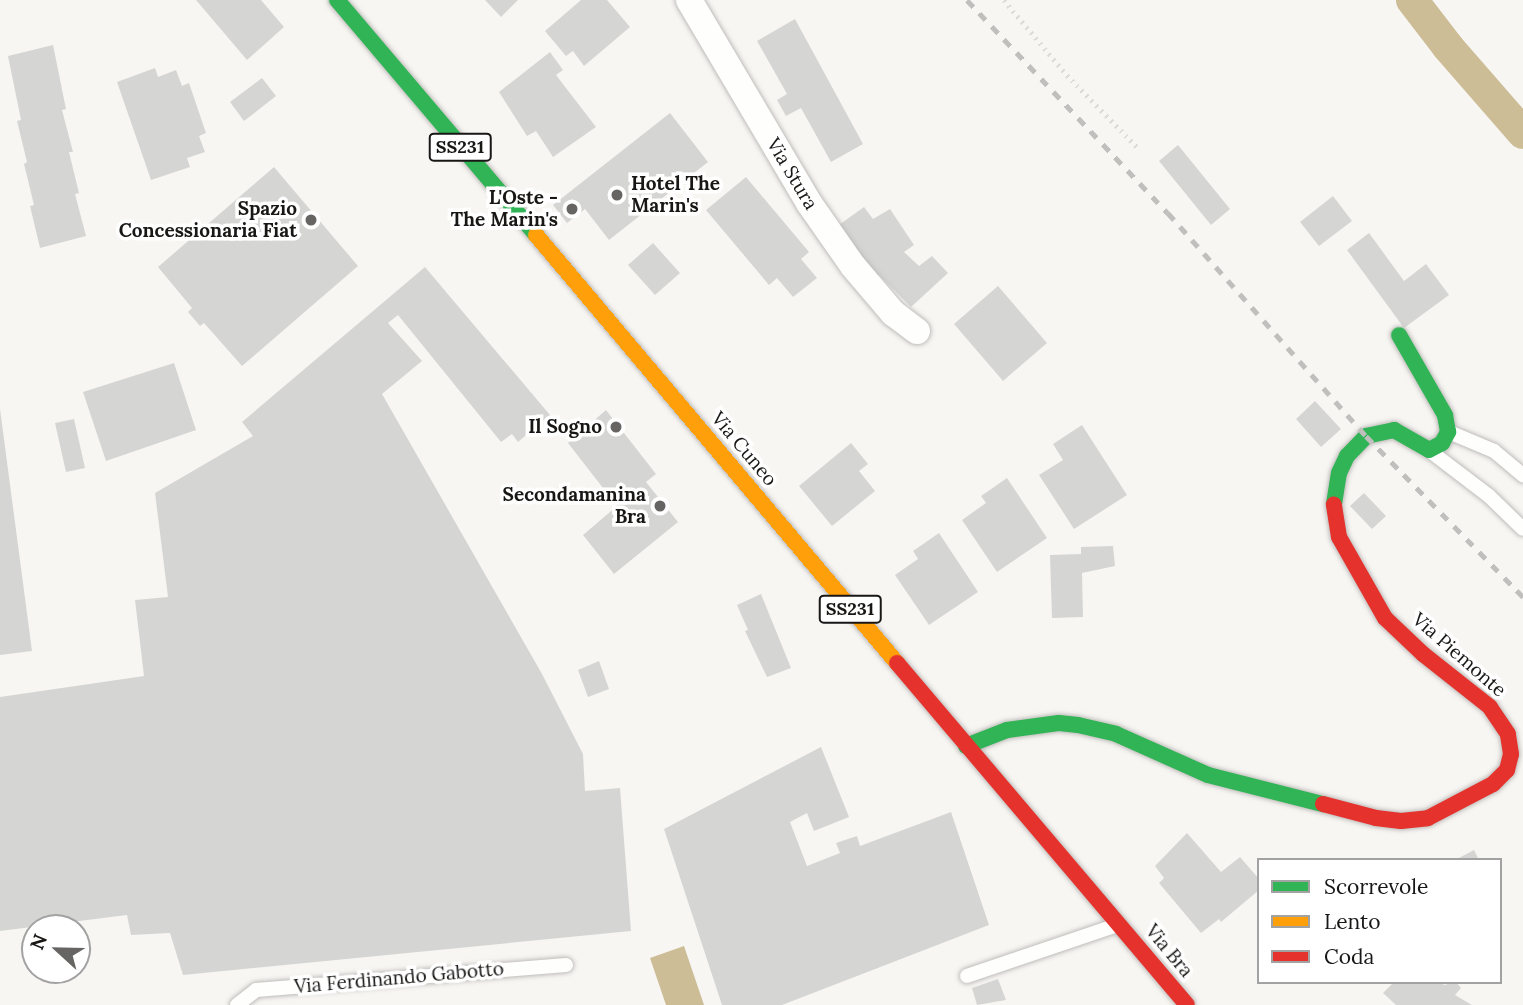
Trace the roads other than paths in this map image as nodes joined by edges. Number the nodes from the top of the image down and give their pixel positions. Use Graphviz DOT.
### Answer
graph roads {
  1 [pos="337,0"];
  2 [pos="689,0"];
  3 [pos="917,331"];
  4 [pos="1399,335"];
  5 [pos="1448,432"];
  6 [pos="1429,450"];
  7 [pos="1523,475"];
  8 [pos="1523,528"];
  9 [pos="966,746"];
  10 [pos="1119,924"];
  11 [pos="566,965"];
  12 [pos="967,976"];
  13 [pos="237,1005"];
  14 [pos="1186,1005"];
  1 -- 9 [label="main road, Via Cuneo / SS231"];
  2 -- 3 [label="street, Via Stura"];
  4 -- 5 [label="main road"];
  5 -- 6 [label="main road"];
  5 -- 7 [label="lane"];
  6 -- 8 [label="lane"];
  6 -- 9 [label="main road, Via Piemonte"];
  9 -- 10 [label="main road, Via Cuneo / SS231"];
  10 -- 12 [label="lane"];
  10 -- 14 [label="main road, Via Bra / SS231"];
  11 -- 13 [label="lane, Via Ferdinando Gabotto"];
}
